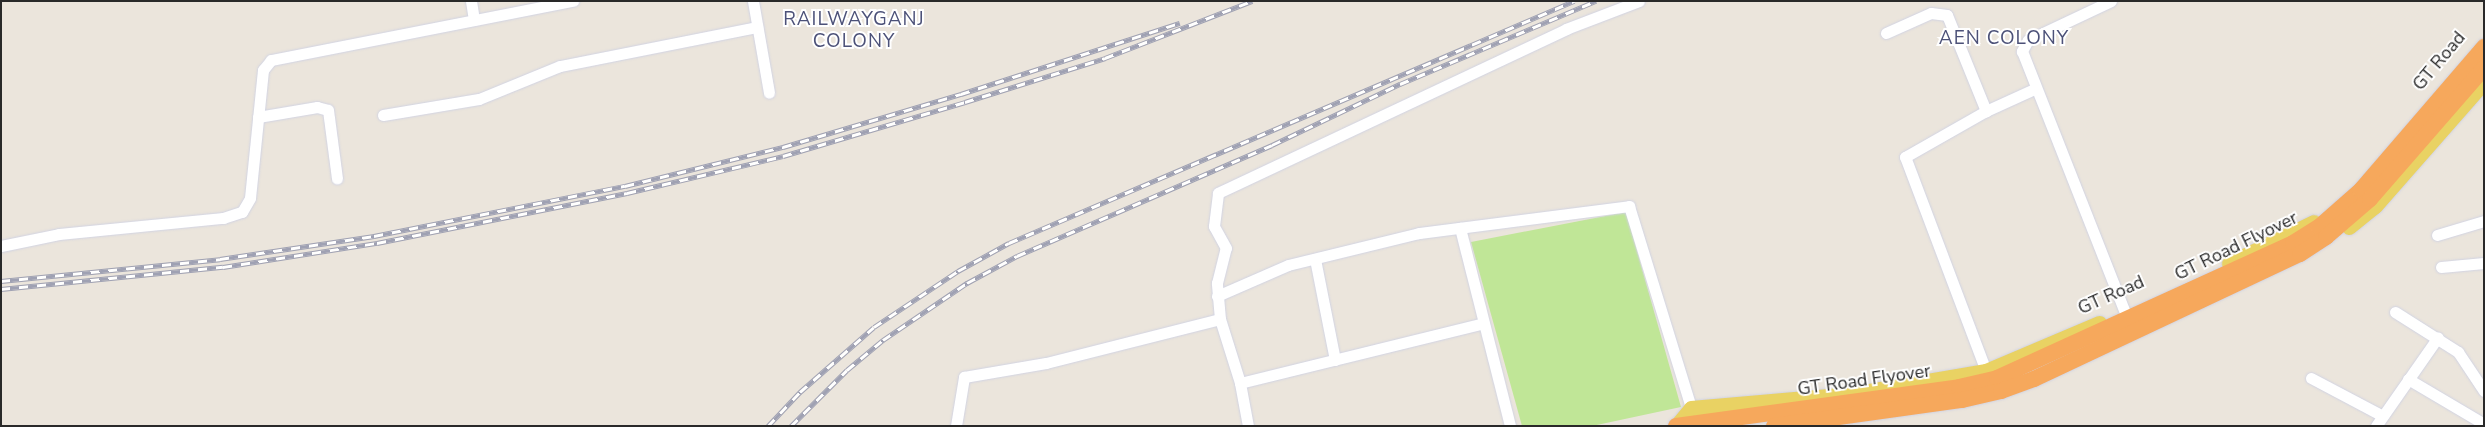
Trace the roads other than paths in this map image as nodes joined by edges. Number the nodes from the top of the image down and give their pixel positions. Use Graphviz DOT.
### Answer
graph roads {
  1 [pos="471,1"];
  2 [pos="573,1"];
  3 [pos="753,1"];
  4 [pos="1640,1"];
  5 [pos="2112,1"];
  6 [pos="474,20"];
  7 [pos="757,27"];
  8 [pos="1886,33"];
  9 [pos="2484,38"];
  10 [pos="2484,48"];
  11 [pos="2484,68"];
  12 [pos="2484,82"];
  13 [pos="2034,89"];
  14 [pos="769,93"];
  15 [pos="1986,111"];
  16 [pos="383,115"];
  17 [pos="258,117"];
  18 [pos="337,178"];
  19 [pos="2484,221"];
  20 [pos="1460,228"];
  21 [pos="2437,235"];
  22 [pos="1,246"];
  23 [pos="1315,258"];
  24 [pos="2484,263"];
  25 [pos="2441,267"];
  26 [pos="1217,296"];
  27 [pos="2125,312"];
  28 [pos="2395,312"];
  29 [pos="1220,319"];
  30 [pos="1484,323"];
  31 [pos="2438,337"];
  32 [pos="1335,360"];
  33 [pos="1986,371"];
  34 [pos="2311,378"];
  35 [pos="2408,379"];
  36 [pos="1240,383"];
  37 [pos="2484,391"];
  38 [pos="1695,415"];
  39 [pos="2383,416"];
  40 [pos="2484,424"];
  41 [pos="954,425"];
  42 [pos="1248,426"];
  43 [pos="1510,426"];
  44 [pos="1676,426"];
  45 [pos="1774,426"];
  46 [pos="1819,426"];
  47 [pos="2376,426"];
  1 -- 6 [label="street"];
  2 -- 6 [label="street"];
  3 -- 7 [label="street"];
  4 -- 26 [label="street"];
  5 -- 13 [label="street"];
  6 -- 17 [label="street"];
  7 -- 14 [label="street"];
  7 -- 16 [label="street"];
  8 -- 15 [label="street"];
  9 -- 27 [label="main road, GT Road"];
  10 -- 38 [label="highway, GT Road Flyover"];
  11 -- 45 [label="highway, GT Road Flyover"];
  12 -- 46 [label="main road"];
  13 -- 15 [label="street"];
  13 -- 27 [label="street"];
  15 -- 33 [label="street"];
  17 -- 18 [label="street"];
  17 -- 22 [label="street"];
  19 -- 21 [label="street"];
  20 -- 23 [label="street"];
  20 -- 30 [label="street"];
  20 -- 38 [label="street"];
  23 -- 26 [label="street"];
  23 -- 32 [label="street"];
  24 -- 25 [label="street"];
  26 -- 29 [label="street"];
  27 -- 33 [label="main road, GT Road"];
  28 -- 31 [label="street"];
  29 -- 36 [label="street"];
  29 -- 41 [label="street"];
  30 -- 32 [label="street"];
  30 -- 43 [label="street"];
  31 -- 35 [label="street"];
  31 -- 37 [label="street"];
  32 -- 36 [label="street"];
  33 -- 38 [label="main road, GT Road"];
  34 -- 39 [label="street"];
  35 -- 39 [label="street"];
  35 -- 40 [label="street"];
  36 -- 42 [label="street"];
  38 -- 44 [label="highway, GT Road Flyover"];
  39 -- 47 [label="street"];
}
